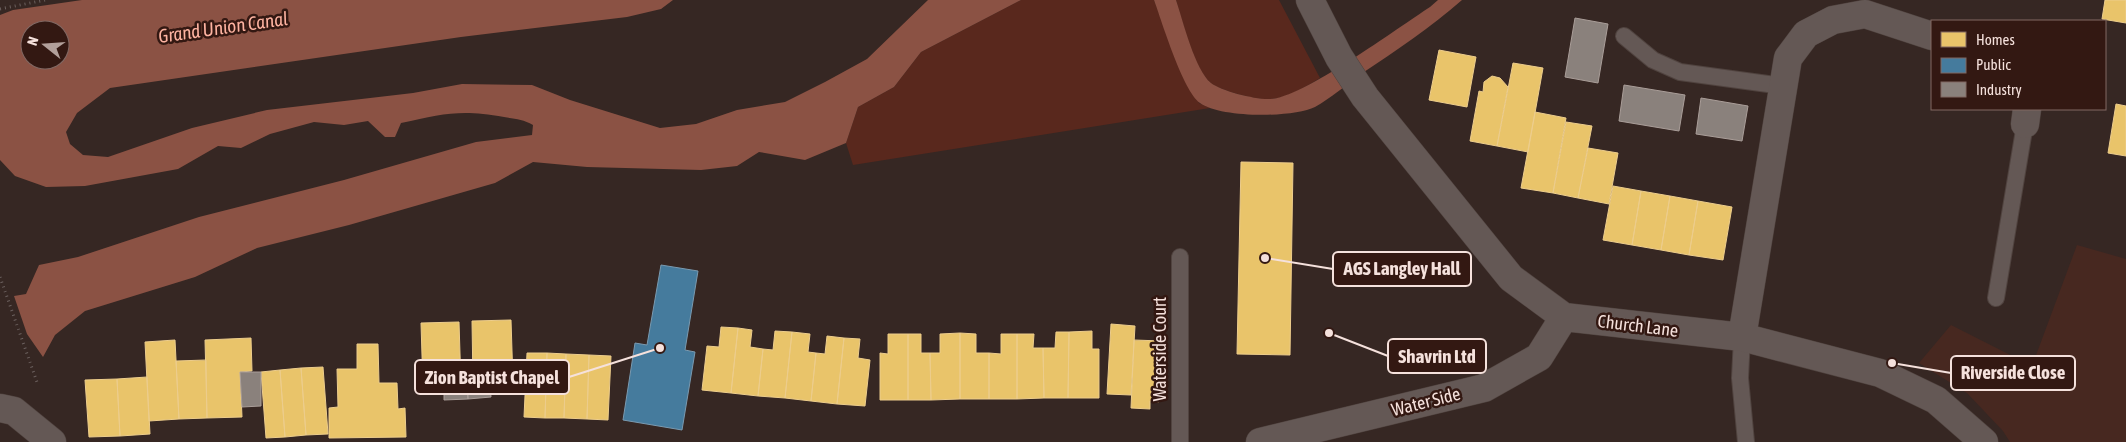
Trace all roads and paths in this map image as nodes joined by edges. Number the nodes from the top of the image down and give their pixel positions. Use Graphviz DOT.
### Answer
graph roads {
  1 [pos="45,0"];
  2 [pos="1310,0"];
  3 [pos="0,9"];
  4 [pos="1624,36"];
  5 [pos="1931,36"];
  6 [pos="1783,86"];
  7 [pos="2026,116"];
  8 [pos="1180,257"];
  9 [pos="0,277"];
  10 [pos="1996,298"];
  11 [pos="1564,317"];
  12 [pos="1742,337"];
  13 [pos="38,387"];
  14 [pos="0,408"];
  15 [pos="52,442"];
  16 [pos="1180,442"];
  17 [pos="1260,442"];
  18 [pos="1746,442"];
  19 [pos="1984,442"];
  1 -- 3 [label="path"];
  2 -- 11 [label="street, Church Lane"];
  4 -- 6 [label="lane"];
  5 -- 6 [label="street"];
  6 -- 12 [label="street"];
  7 -- 10 [label="lane"];
  8 -- 16 [label="lane, Waterside Court"];
  9 -- 13 [label="path"];
  11 -- 12 [label="street, Church Lane"];
  11 -- 17 [label="street, Water Side"];
  12 -- 18 [label="lane"];
  12 -- 19 [label="street, Church Lane"];
  14 -- 15 [label="street"];
}
